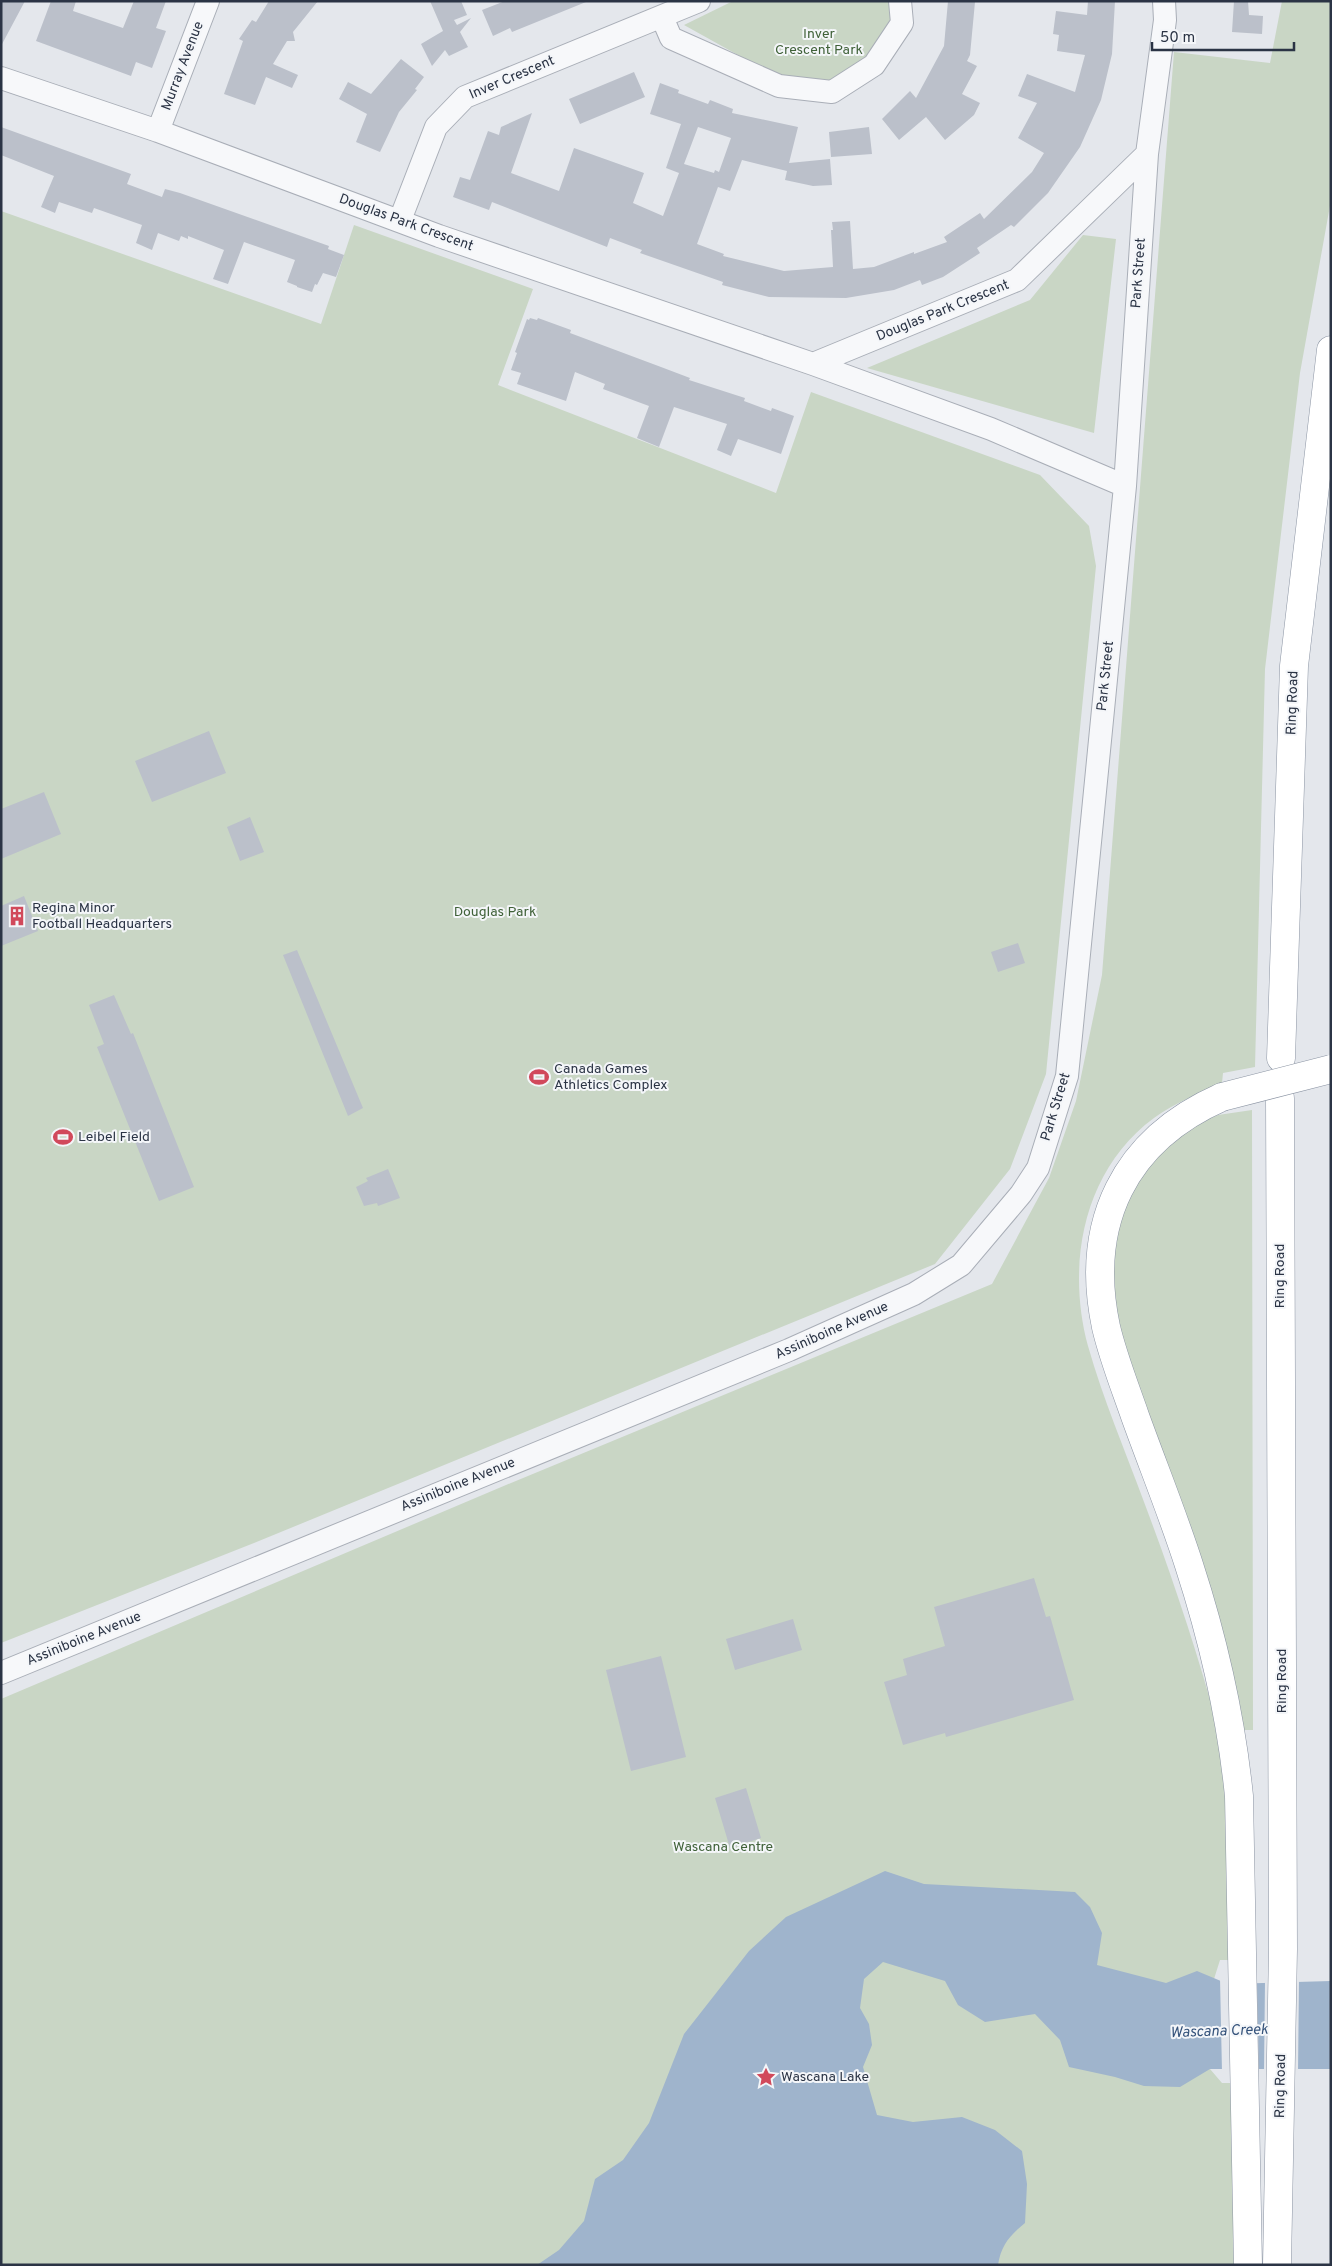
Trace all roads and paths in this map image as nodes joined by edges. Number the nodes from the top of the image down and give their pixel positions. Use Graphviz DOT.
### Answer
graph roads {
  1 [pos="208,1"];
  2 [pos="699,1"];
  3 [pos="900,1"];
  4 [pos="1164,1"];
  5 [pos="662,17"];
  6 [pos="1,78"];
  7 [pos="158,131"];
  8 [pos="1147,154"];
  9 [pos="400,220"];
  10 [pos="1331,350"];
  11 [pos="813,364"];
  12 [pos="1125,486"];
  13 [pos="1282,1058"];
  14 [pos="1331,1069"];
  15 [pos="1280,1098"];
  16 [pos="914,1294"];
  17 [pos="1,1673"];
  18 [pos="1248,2265"];
  19 [pos="1276,2265"];
  1 -- 7 [label="street, Murray Avenue"];
  2 -- 5 [label="street, Inver Crescent"];
  3 -- 5 [label="street"];
  4 -- 8 [label="street, Park Street"];
  5 -- 9 [label="street, Inver Crescent"];
  6 -- 7 [label="street, Douglas Park Crescent"];
  7 -- 9 [label="street, Douglas Park Crescent"];
  8 -- 11 [label="street, Douglas Park Crescent"];
  8 -- 12 [label="street, Park Street"];
  9 -- 11 [label="street, Douglas Park Crescent"];
  10 -- 13 [label="highway, Ring Road"];
  11 -- 12 [label="street, Douglas Park Crescent"];
  12 -- 16 [label="street, Park Street"];
  14 -- 18 [label="highway, bridge"];
  15 -- 19 [label="highway, Ring Road"];
  16 -- 17 [label="street, Assiniboine Avenue"];
}
